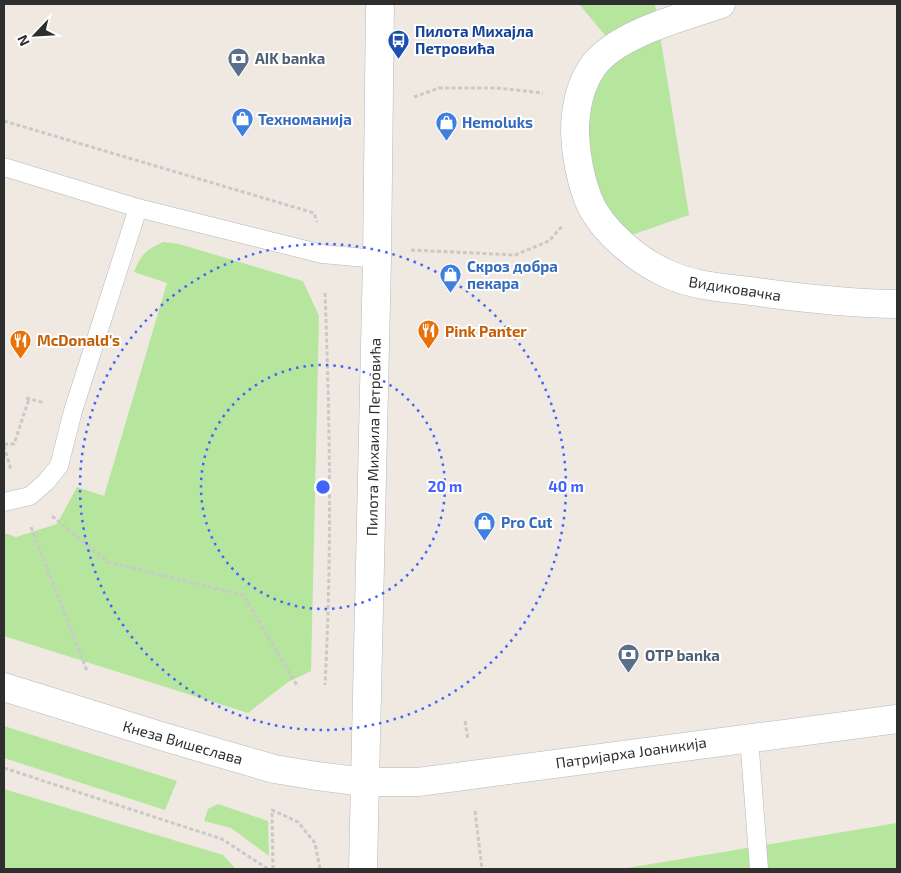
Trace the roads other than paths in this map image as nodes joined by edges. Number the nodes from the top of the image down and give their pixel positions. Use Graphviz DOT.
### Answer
graph roads {
  1 [pos="380,4"];
  2 [pos="722,4"];
  3 [pos="4,167"];
  4 [pos="138,208"];
  5 [pos="377,259"];
  6 [pos="897,304"];
  7 [pos="4,502"];
  8 [pos="4,687"];
  9 [pos="897,718"];
  10 [pos="749,737"];
  11 [pos="365,782"];
  12 [pos="363,869"];
  13 [pos="759,869"];
  1 -- 5 [label="main road, Пилота Михаила Петровића"];
  2 -- 6 [label="main road, Видиковачка"];
  3 -- 4 [label="lane"];
  4 -- 5 [label="lane"];
  4 -- 7 [label="lane"];
  5 -- 11 [label="main road, Пилота Михаила Петровића"];
  8 -- 11 [label="main road, Кнеза Вишеслава"];
  9 -- 10 [label="main road, Патријарха Јоаникија"];
  10 -- 11 [label="main road, Патријарха Јоаникија"];
  10 -- 13 [label="lane"];
  11 -- 12 [label="main road, Пилота Михаила Петровића"];
}
